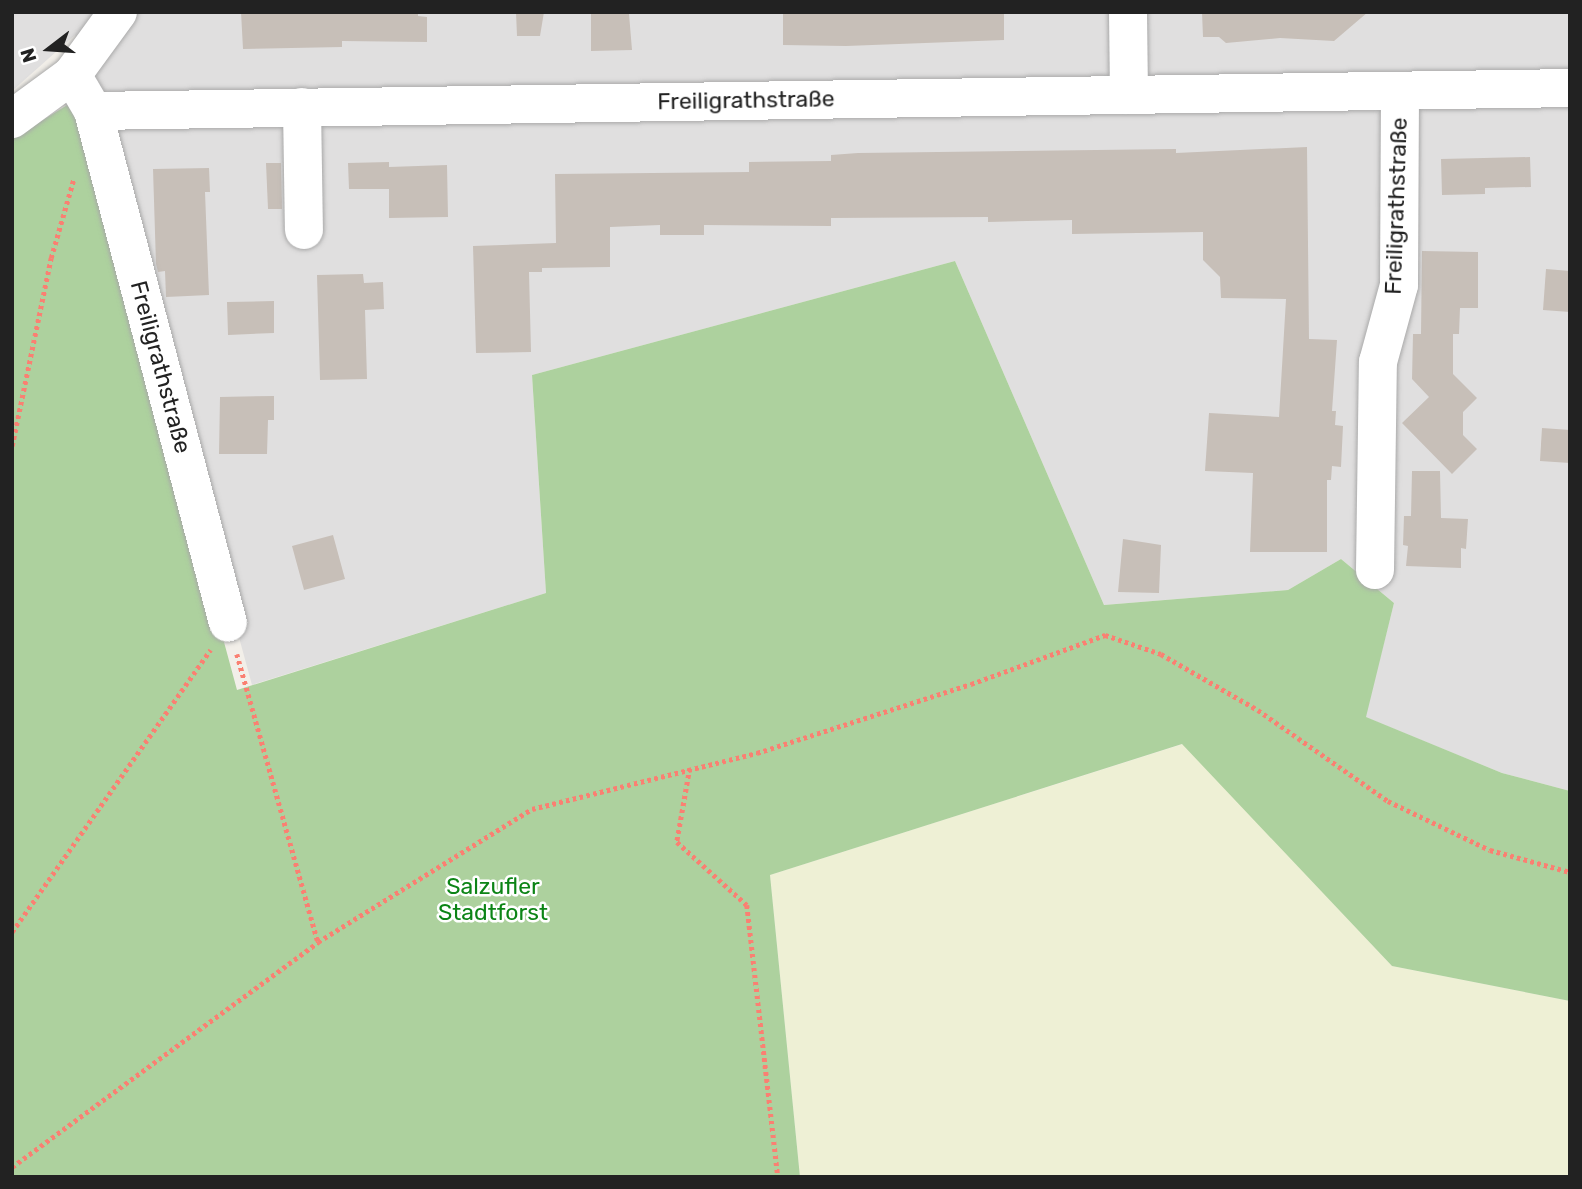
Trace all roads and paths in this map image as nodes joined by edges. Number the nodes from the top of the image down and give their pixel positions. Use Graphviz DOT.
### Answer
graph roads {
  1 [pos="118,12"];
  2 [pos="1128,12"];
  3 [pos="72,75"];
  4 [pos="1570,88"];
  5 [pos="1400,92"];
  6 [pos="1129,95"];
  7 [pos="302,107"];
  8 [pos="93,111"];
  9 [pos="12,119"];
  10 [pos="78,164"];
  11 [pos="304,230"];
  12 [pos="12,446"];
  13 [pos="1375,570"];
  14 [pos="228,623"];
  15 [pos="690,768"];
  16 [pos="1570,872"];
  17 [pos="12,932"];
  18 [pos="318,942"];
  19 [pos="12,1167"];
  20 [pos="778,1177"];
  1 -- 3 [label="street"];
  2 -- 6 [label="street"];
  3 -- 8 [label="street, Freiligrathstraße"];
  3 -- 9 [label="street"];
  4 -- 5 [label="street, Freiligrathstraße"];
  5 -- 6 [label="street, Freiligrathstraße"];
  5 -- 13 [label="street, Freiligrathstraße"];
  6 -- 7 [label="street, Freiligrathstraße"];
  7 -- 8 [label="street, Freiligrathstraße"];
  7 -- 11 [label="street"];
  8 -- 14 [label="street, Freiligrathstraße"];
  10 -- 12 [label="path"];
  14 -- 17 [label="path"];
  14 -- 18 [label="path"];
  15 -- 16 [label="path"];
  15 -- 18 [label="path"];
  15 -- 20 [label="path"];
  18 -- 19 [label="path"];
}
